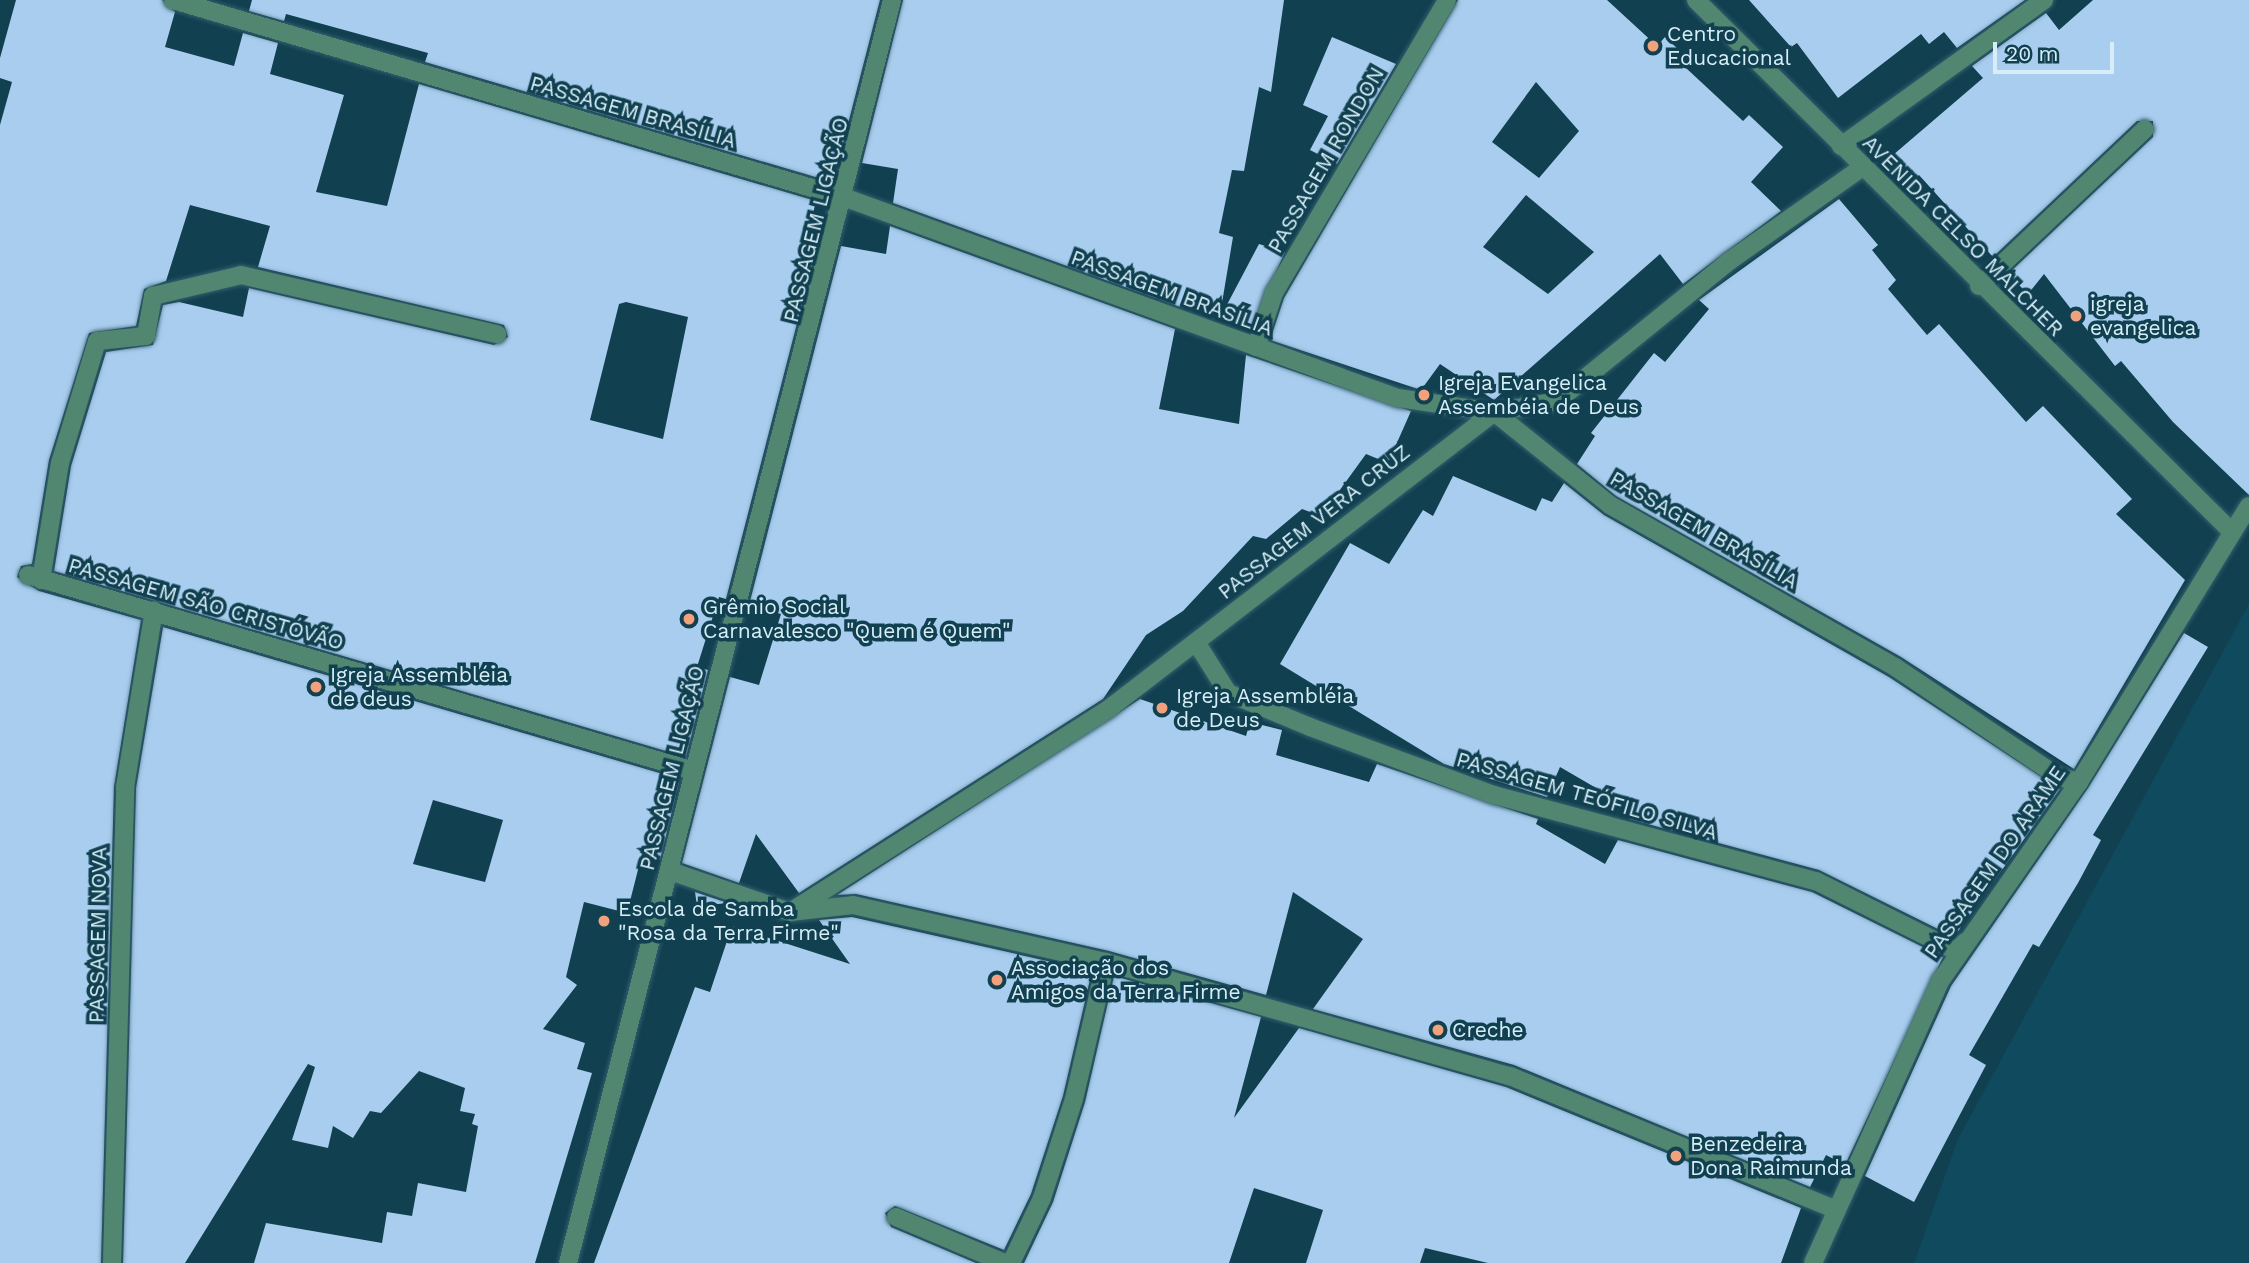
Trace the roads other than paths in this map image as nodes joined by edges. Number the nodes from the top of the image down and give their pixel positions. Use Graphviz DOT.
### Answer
graph roads {
  1 [pos="173,0"];
  2 [pos="892,0"];
  3 [pos="1447,0"];
  4 [pos="1696,0"];
  5 [pos="2044,0"];
  6 [pos="2145,129"];
  7 [pos="1841,146"];
  8 [pos="1860,169"];
  9 [pos="846,198"];
  10 [pos="1979,286"];
  11 [pos="497,334"];
  12 [pos="1256,347"];
  13 [pos="1493,412"];
  14 [pos="2249,506"];
  15 [pos="2231,531"];
  16 [pos="154,610"];
  17 [pos="1196,642"];
  18 [pos="694,771"];
  19 [pos="2079,782"];
  20 [pos="670,870"];
  21 [pos="790,912"];
  22 [pos="1980,927"];
  23 [pos="1106,962"];
  24 [pos="1834,1209"];
  25 [pos="896,1217"];
  26 [pos="112,1263"];
  27 [pos="568,1263"];
  28 [pos="1005,1263"];
  29 [pos="1011,1263"];
  30 [pos="1812,1263"];
  1 -- 9 [label="street, PASSAGEM BRASÍLIA"];
  2 -- 9 [label="street, PASSAGEM LIGAÇÃO"];
  3 -- 12 [label="street, PASSAGEM RONDON"];
  4 -- 7 [label="street, AVENIDA CELSO MALCHER"];
  5 -- 7 [label="street"];
  6 -- 10 [label="street"];
  7 -- 8 [label="street, AVENIDA CELSO MALCHER"];
  8 -- 10 [label="street, AVENIDA CELSO MALCHER"];
  8 -- 13 [label="street, PASSAGEM VERA CRUZ"];
  9 -- 12 [label="street, PASSAGEM BRASÍLIA"];
  9 -- 18 [label="street, PASSAGEM LIGAÇÃO"];
  10 -- 15 [label="street, AVENIDA CELSO MALCHER"];
  11 -- 16 [label="street, PASSAGEM SÃO CRISTÓVÃO"];
  12 -- 13 [label="street, PASSAGEM BRASÍLIA"];
  13 -- 17 [label="street, PASSAGEM VERA CRUZ"];
  13 -- 19 [label="street, PASSAGEM BRASÍLIA"];
  14 -- 15 [label="street, PASSAGEM DO ARAME"];
  15 -- 19 [label="street, PASSAGEM DO ARAME"];
  16 -- 18 [label="street, PASSAGEM SÃO CRISTÓVÃO"];
  16 -- 26 [label="street, PASSAGEM NOVA"];
  17 -- 21 [label="street, PASSAGEM VERA CRUZ"];
  17 -- 22 [label="street, PASSAGEM TEÓFILO SILVA"];
  18 -- 20 [label="street, PASSAGEM LIGAÇÃO"];
  19 -- 22 [label="street, PASSAGEM DO ARAME"];
  20 -- 21 [label="street"];
  20 -- 27 [label="street, PASSAGEM LIGAÇÃO"];
  21 -- 23 [label="street"];
  22 -- 24 [label="street, PASSAGEM DO ARAME"];
  23 -- 24 [label="street"];
  23 -- 29 [label="street"];
  24 -- 30 [label="street, PASSAGEM DO ARAME"];
  25 -- 28 [label="street"];
}
